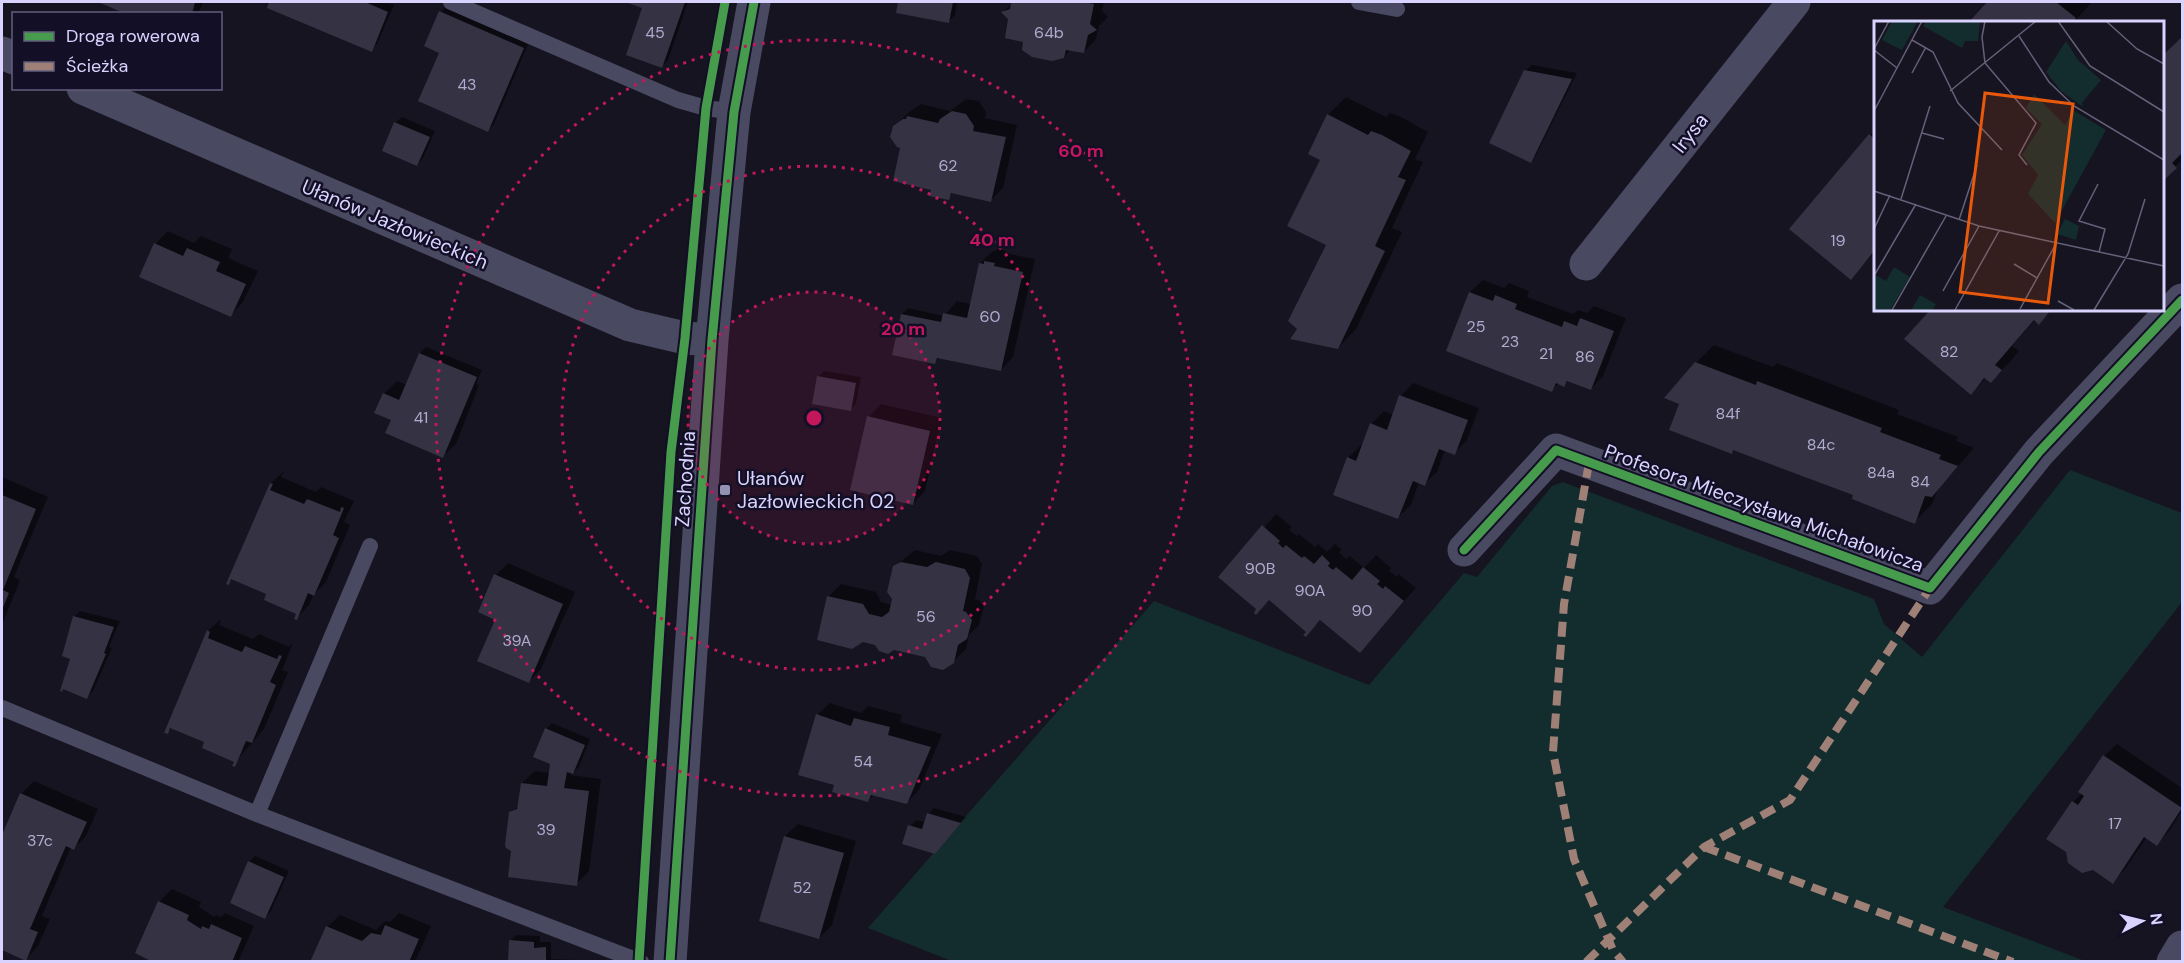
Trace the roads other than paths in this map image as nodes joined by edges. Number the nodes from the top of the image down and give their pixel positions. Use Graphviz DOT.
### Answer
graph roads {
  1 [pos="451,2"];
  2 [pos="754,2"];
  3 [pos="1359,2"];
  4 [pos="1794,2"];
  5 [pos="1397,9"];
  6 [pos="88,90"];
  7 [pos="734,112"];
  8 [pos="1586,264"];
  9 [pos="2182,300"];
  10 [pos="712,340"];
  11 [pos="370,546"];
  12 [pos="1464,550"];
  13 [pos="2,708"];
  14 [pos="257,814"];
  15 [pos="2182,947"];
  16 [pos="642,962"];
  17 [pos="670,962"];
  18 [pos="2173,962"];
  1 -- 7 [label="lane"];
  2 -- 7 [label="street, Zachodnia"];
  3 -- 5 [label="lane"];
  4 -- 8 [label="street, Irysa"];
  6 -- 10 [label="street, Ułanów Jazłowieckich"];
  7 -- 10 [label="street, Zachodnia"];
  9 -- 12 [label="street, Profesora Mieczysława Michałowicza"];
  10 -- 17 [label="street, Zachodnia"];
  11 -- 14 [label="lane"];
  13 -- 14 [label="lane"];
  14 -- 16 [label="lane"];
  15 -- 18 [label="street"];
}
